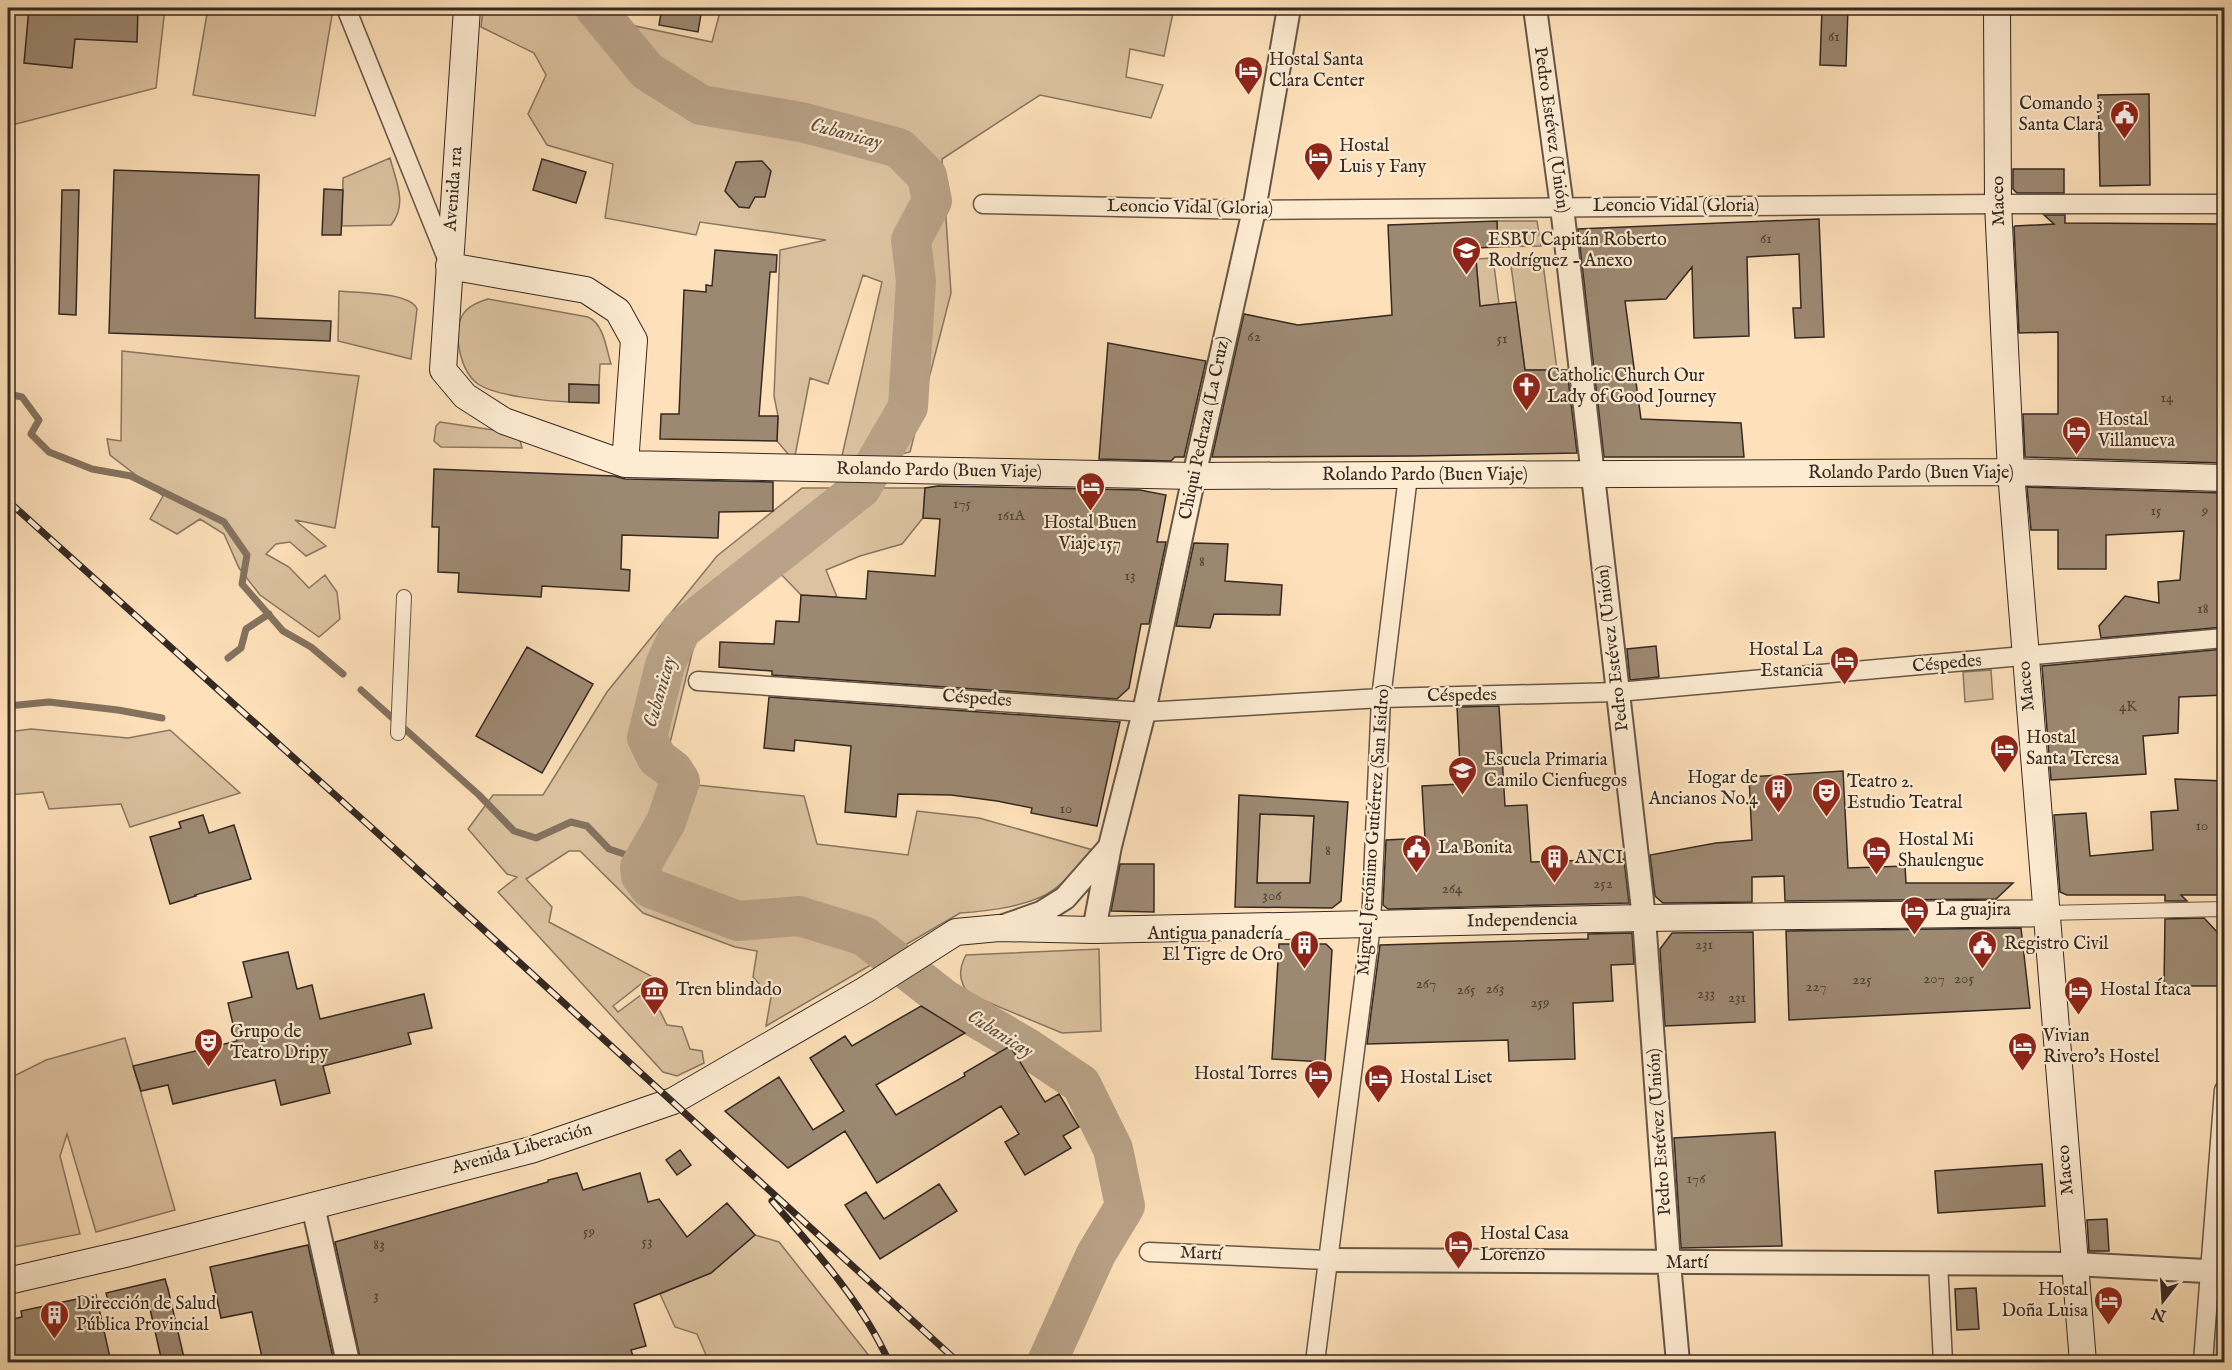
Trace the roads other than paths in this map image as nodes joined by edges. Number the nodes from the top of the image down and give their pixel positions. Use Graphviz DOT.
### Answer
graph roads {
  1 [pos="346,8"];
  2 [pos="467,8"];
  3 [pos="1289,8"];
  4 [pos="1535,8"];
  5 [pos="1997,8"];
  6 [pos="983,204"];
  7 [pos="1998,204"];
  8 [pos="2224,204"];
  9 [pos="1562,207"];
  10 [pos="1254,210"];
  11 [pos="449,266"];
  12 [pos="443,370"];
  13 [pos="625,464"];
  14 [pos="2011,472"];
  15 [pos="1593,474"];
  16 [pos="1194,476"];
  17 [pos="1408,476"];
  18 [pos="2224,478"];
  19 [pos="404,597"];
  20 [pos="2224,638"];
  21 [pos="2024,657"];
  22 [pos="698,681"];
  23 [pos="1618,692"];
  24 [pos="1381,698"];
  25 [pos="1144,712"];
  26 [pos="398,733"];
  27 [pos="1110,846"];
  28 [pos="2224,909"];
  29 [pos="2045,913"];
  30 [pos="1644,918"];
  31 [pos="1371,925"];
  32 [pos="999,928"];
  33 [pos="1094,930"];
  34 [pos="2224,1090"];
  35 [pos="313,1206"];
  36 [pos="1149,1252"];
  37 [pos="1327,1260"];
  38 [pos="1669,1263"];
  39 [pos="1938,1263"];
  40 [pos="2074,1264"];
  41 [pos="2217,1271"];
  42 [pos="8,1281"];
  43 [pos="348,1362"];
  44 [pos="1315,1362"];
  45 [pos="1678,1362"];
  46 [pos="1943,1362"];
  47 [pos="2083,1362"];
  48 [pos="2204,1362"];
  1 -- 11 [label="street"];
  2 -- 11 [label="main road, Avenida 1ra"];
  3 -- 10 [label="street, Chiqui Pedraza (La Cruz)"];
  4 -- 9 [label="street, Pedro Estévez (Unión)"];
  5 -- 7 [label="main road, Maceo"];
  6 -- 10 [label="street, Leoncio Vidal (Gloria)"];
  7 -- 8 [label="street, Leoncio Vidal (Gloria)"];
  7 -- 9 [label="street, Leoncio Vidal (Gloria)"];
  7 -- 14 [label="main road, Maceo"];
  9 -- 10 [label="street, Leoncio Vidal (Gloria)"];
  9 -- 15 [label="street, Pedro Estévez (Unión)"];
  10 -- 16 [label="street, Chiqui Pedraza (La Cruz)"];
  11 -- 12 [label="main road, Avenida 1ra"];
  11 -- 13 [label="main road"];
  12 -- 13 [label="main road, Rolando Pardo (Buen Viaje)"];
  13 -- 16 [label="main road, Rolando Pardo (Buen Viaje)"];
  14 -- 15 [label="main road, Rolando Pardo (Buen Viaje)"];
  14 -- 18 [label="main road, Rolando Pardo (Buen Viaje)"];
  14 -- 21 [label="main road, Maceo"];
  15 -- 17 [label="main road, Rolando Pardo (Buen Viaje)"];
  15 -- 23 [label="street, Pedro Estévez (Unión)"];
  16 -- 17 [label="main road, Rolando Pardo (Buen Viaje)"];
  16 -- 25 [label="street, Chiqui Pedraza (La Cruz)"];
  17 -- 24 [label="street, Miguel Jerónimo Gutiérrez (San Isidro)"];
  19 -- 26 [label="street"];
  20 -- 21 [label="street, Céspedes"];
  21 -- 23 [label="street, Céspedes"];
  21 -- 29 [label="main road, Maceo"];
  22 -- 25 [label="street, Céspedes"];
  23 -- 24 [label="street, Céspedes"];
  23 -- 30 [label="street, Pedro Estévez (Unión)"];
  24 -- 25 [label="street, Céspedes"];
  24 -- 31 [label="street, Miguel Jerónimo Gutiérrez (San Isidro)"];
  25 -- 27 [label="street, Chiqui Pedraza (La Cruz)"];
  27 -- 32 [label="street, Chiqui Pedraza (La Cruz)"];
  27 -- 33 [label="street, Chiqui Pedraza (La Cruz)"];
  28 -- 29 [label="street"];
  29 -- 30 [label="main road, Independencia"];
  29 -- 40 [label="main road, Maceo"];
  30 -- 31 [label="main road, Independencia"];
  30 -- 38 [label="street, Pedro Estévez (Unión)"];
  31 -- 33 [label="main road, Independencia"];
  31 -- 37 [label="street, Miguel Jerónimo Gutiérrez (San Isidro)"];
  32 -- 33 [label="main road, Independencia"];
  32 -- 35 [label="main road, Avenida Liberación"];
  34 -- 41 [label="street"];
  35 -- 42 [label="main road, Avenida Liberación"];
  35 -- 43 [label="street"];
  36 -- 37 [label="street, Martí"];
  37 -- 38 [label="street, Martí"];
  37 -- 44 [label="street, Miguel Jerónimo Gutiérrez (San Isidro)"];
  38 -- 39 [label="street, Martí"];
  38 -- 45 [label="street, Pedro Estévez (Unión)"];
  39 -- 40 [label="street, Martí"];
  39 -- 46 [label="street"];
  40 -- 41 [label="street, Martí"];
  40 -- 47 [label="main road, Maceo"];
  41 -- 48 [label="street"];
}
